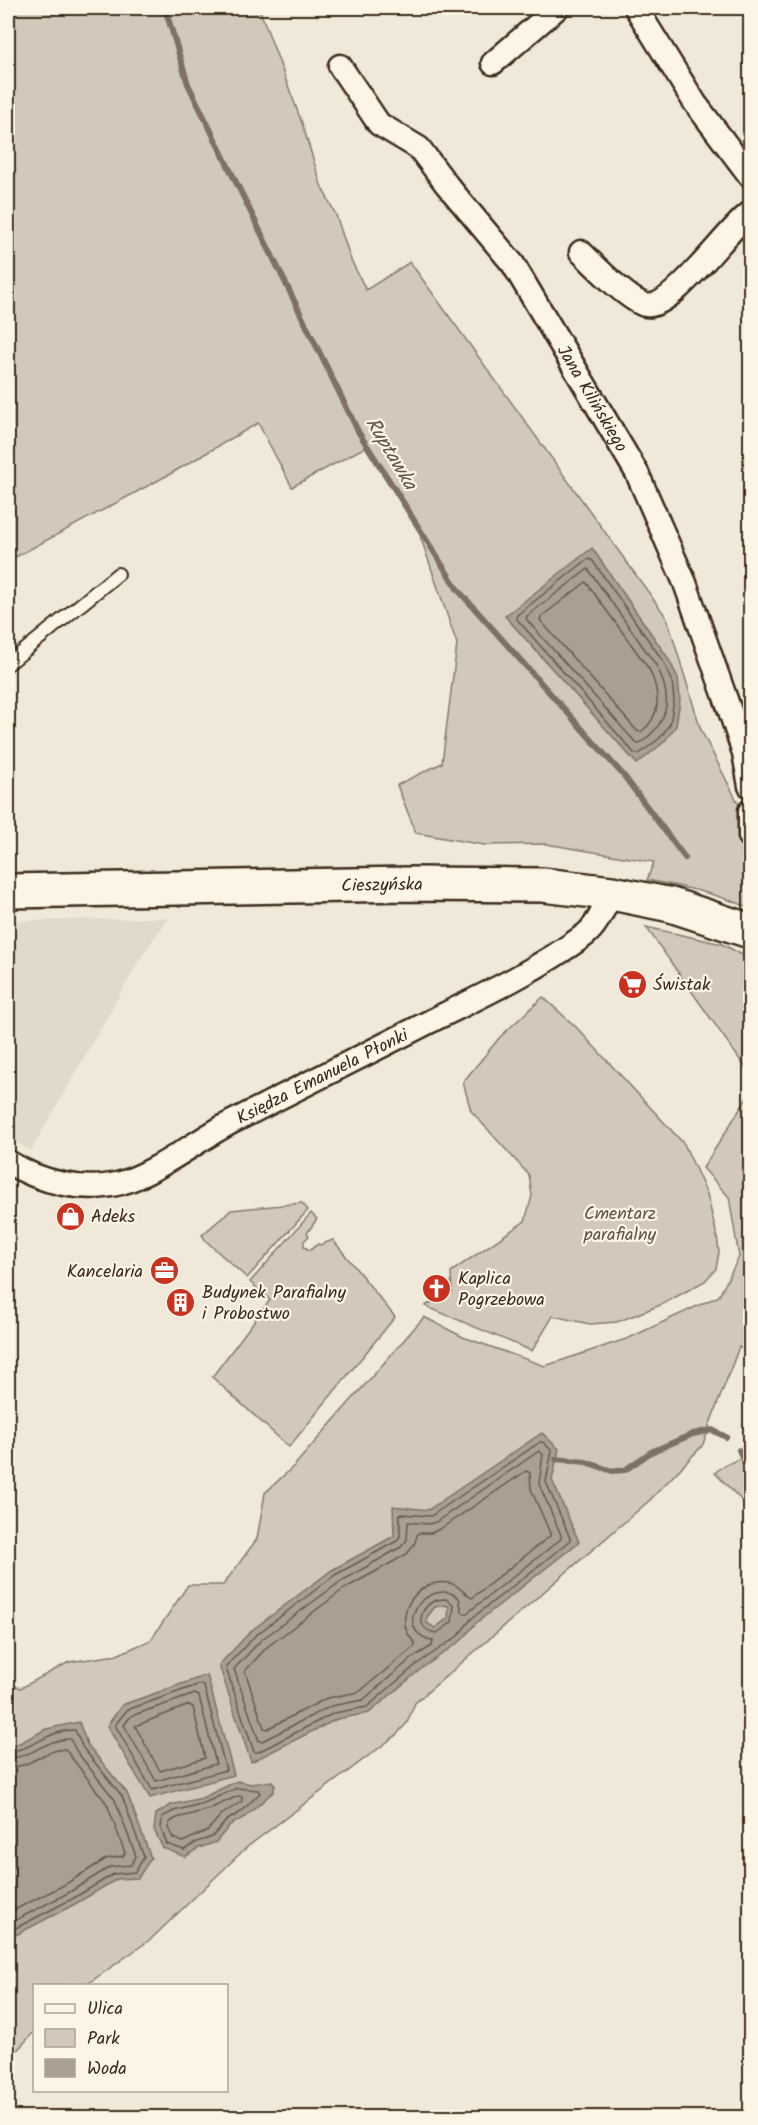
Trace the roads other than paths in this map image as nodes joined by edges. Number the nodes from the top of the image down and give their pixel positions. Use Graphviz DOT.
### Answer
graph roads {
  1 [pos="557,8"];
  2 [pos="636,8"];
  3 [pos="493,63"];
  4 [pos="340,66"];
  5 [pos="750,176"];
  6 [pos="750,213"];
  7 [pos="581,252"];
  8 [pos="118,574"];
  9 [pos="8,664"];
  10 [pos="750,786"];
  11 [pos="750,811"];
  12 [pos="750,836"];
  13 [pos="8,891"];
  14 [pos="612,893"];
  15 [pos="750,931"];
  16 [pos="8,1162"];
  1 -- 3 [label="street"];
  2 -- 5 [label="street"];
  4 -- 10 [label="street, Jana Kilińskiego"];
  6 -- 7 [label="street"];
  8 -- 9 [label="lane"];
  11 -- 12 [label="street"];
  13 -- 14 [label="main road, Cieszyńska"];
  14 -- 15 [label="main road, Cieszyńska"];
  14 -- 16 [label="street, Księdza Emanuela Płonki"];
}
